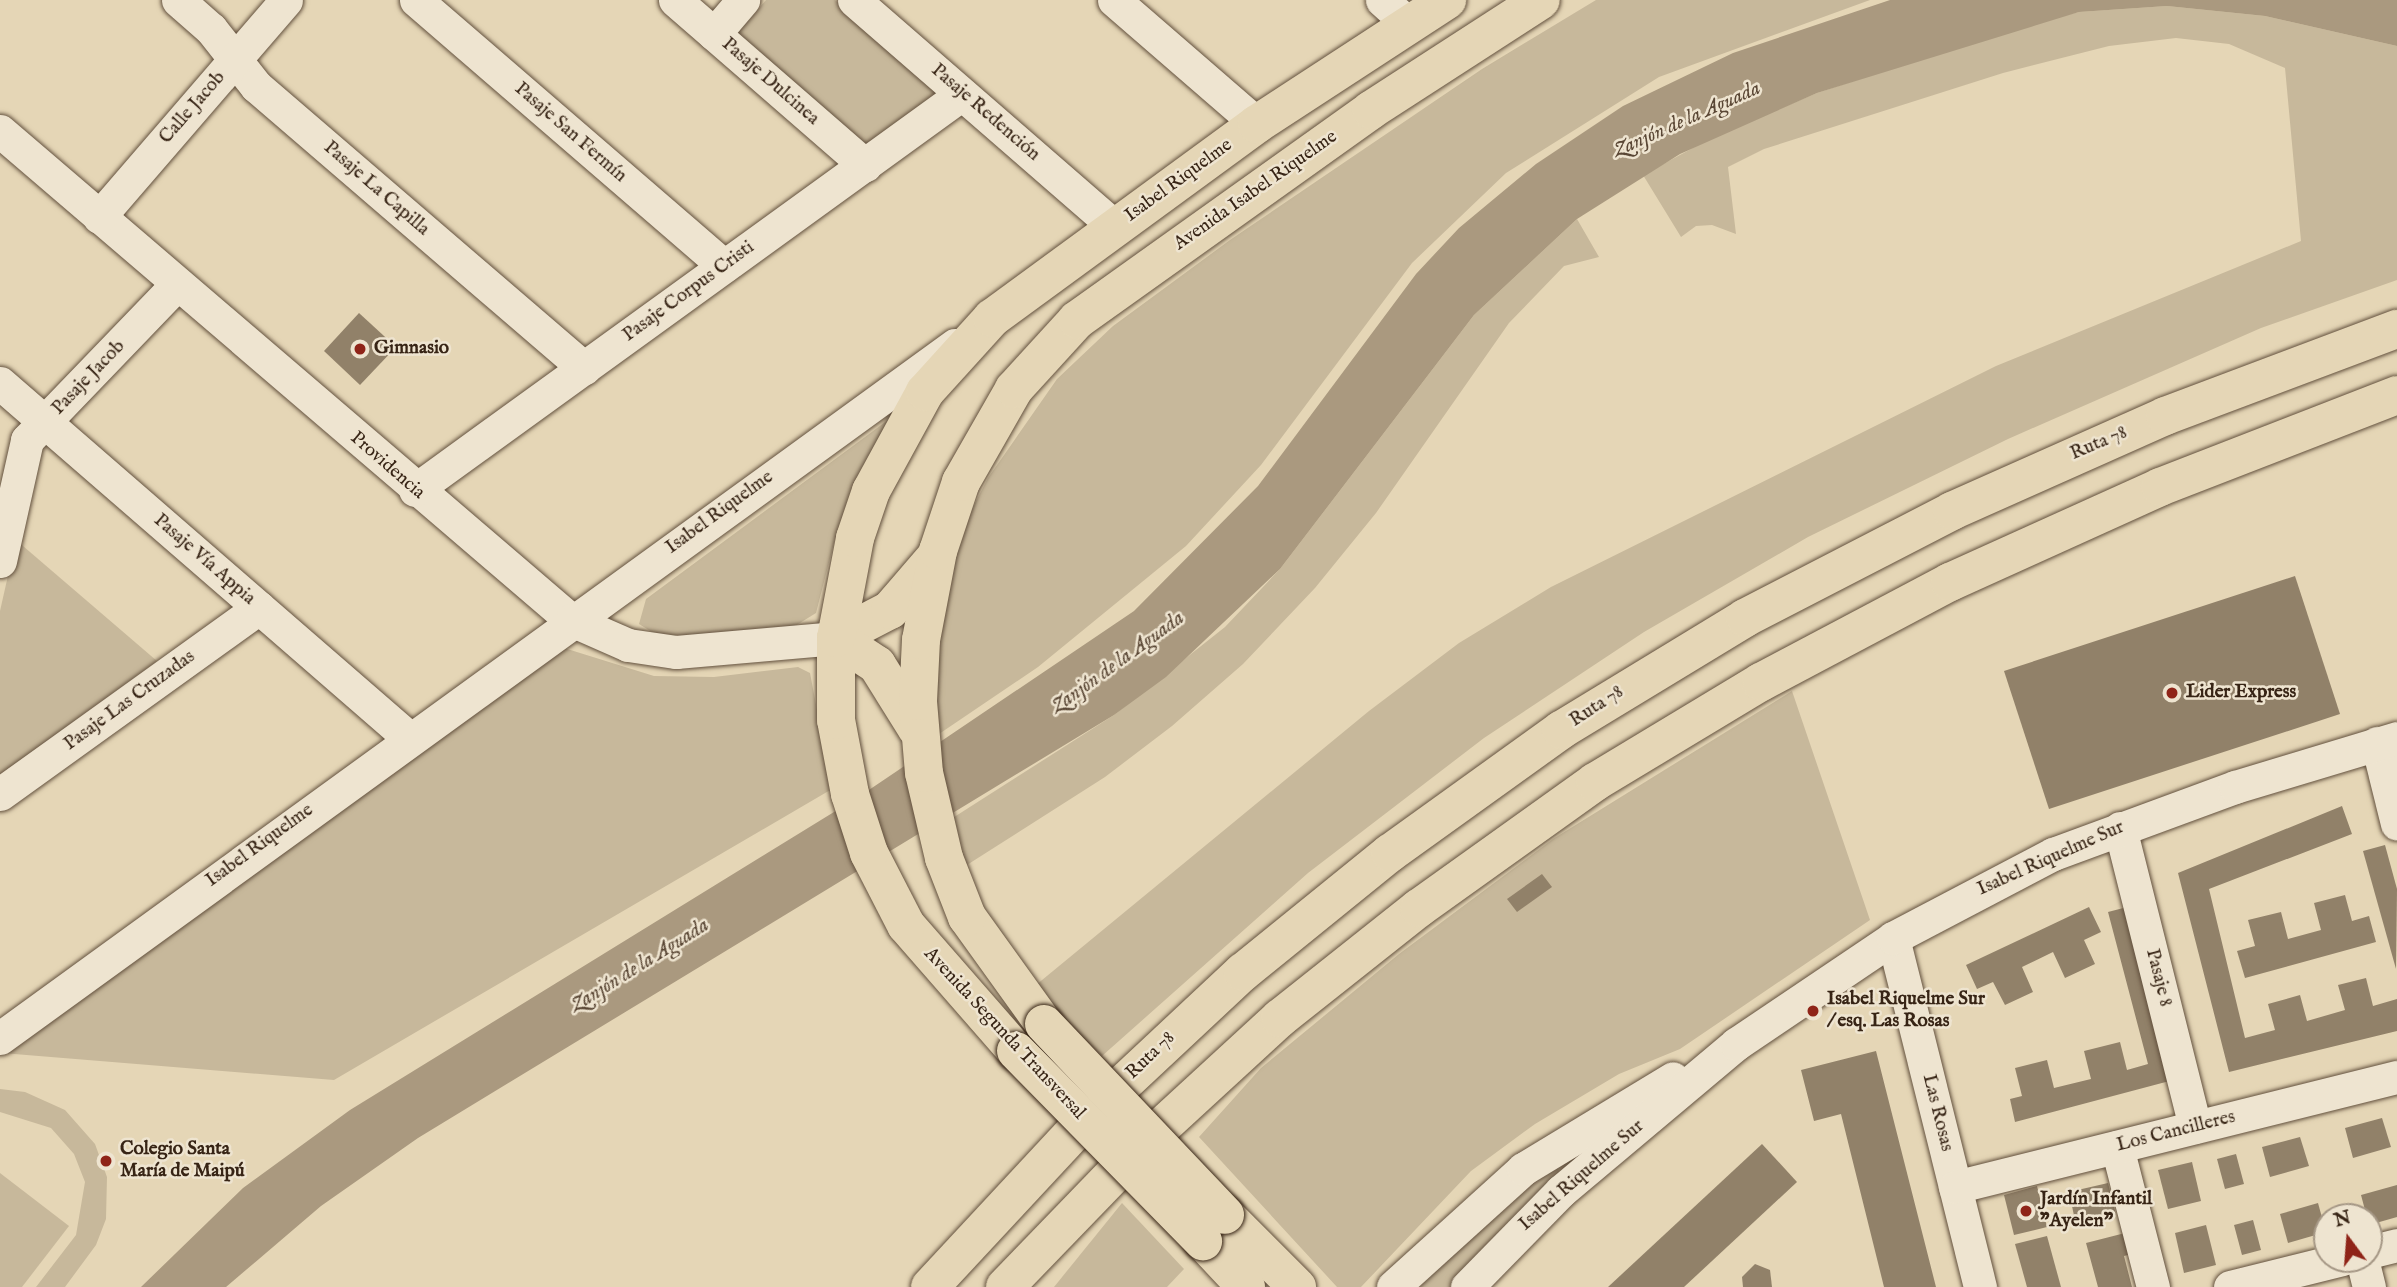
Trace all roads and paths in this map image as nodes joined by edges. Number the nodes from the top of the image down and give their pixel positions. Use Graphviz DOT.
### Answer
graph roads {
  1 [pos="178,0"];
  2 [pos="286,0"];
  3 [pos="416,0"];
  4 [pos="675,0"];
  5 [pos="743,0"];
  6 [pos="854,0"];
  7 [pos="1114,0"];
  8 [pos="1447,0"];
  9 [pos="1541,0"];
  10 [pos="1396,12"];
  11 [pos="714,34"];
  12 [pos="235,59"];
  13 [pos="962,94"];
  14 [pos="1257,124"];
  15 [pos="0,131"];
  16 [pos="865,165"];
  17 [pos="99,216"];
  18 [pos="1115,227"];
  19 [pos="724,266"];
  20 [pos="177,284"];
  21 [pos="992,318"];
  22 [pos="2397,329"];
  23 [pos="584,368"];
  24 [pos="0,383"];
  25 [pos="2397,395"];
  26 [pos="998,413"];
  27 [pos="45,422"];
  28 [pos="415,490"];
  29 [pos="938,551"];
  30 [pos="0,561"];
  31 [pos="259,608"];
  32 [pos="570,620"];
  33 [pos="836,638"];
  34 [pos="408,737"];
  35 [pos="920,737"];
  36 [pos="2387,740"];
  37 [pos="0,794"];
  38 [pos="2397,824"];
  39 [pos="2120,828"];
  40 [pos="1893,938"];
  41 [pos="0,1038"];
  42 [pos="1736,1044"];
  43 [pos="2397,1077"];
  44 [pos="2195,1127"];
  45 [pos="2117,1147"];
  46 [pos="1955,1187"];
  47 [pos="1214,1228"];
  48 [pos="2313,1266"];
  49 [pos="930,1287"];
  50 [pos="1005,1287"];
  51 [pos="1246,1287"];
  52 [pos="1297,1287"];
  53 [pos="1393,1287"];
  54 [pos="1467,1287"];
  55 [pos="1980,1287"];
  56 [pos="2153,1287"];
  57 [pos="2230,1287"];
  1 -- 12 [label="street, Pasaje La Capilla"];
  2 -- 12 [label="street, Calle Jacob"];
  3 -- 19 [label="street, Pasaje San Fermín"];
  4 -- 11 [label="street, Pasaje Dulcinea"];
  5 -- 11 [label="street"];
  6 -- 13 [label="street, Pasaje Redención"];
  7 -- 14 [label="street"];
  8 -- 10 [label="main road, Isabel Riquelme"];
  9 -- 26 [label="main road, Avenida Isabel Riquelme"];
  10 -- 14 [label="main road, Isabel Riquelme"];
  11 -- 16 [label="street, Pasaje Dulcinea"];
  12 -- 17 [label="street, Calle Jacob"];
  12 -- 23 [label="street, Pasaje La Capilla"];
  13 -- 16 [label="street, Pasaje Corpus Cristi"];
  13 -- 18 [label="street, Pasaje Redención"];
  14 -- 18 [label="main road, Isabel Riquelme"];
  15 -- 17 [label="street, Providencia"];
  16 -- 19 [label="street, Pasaje Corpus Cristi"];
  17 -- 20 [label="street, Providencia"];
  18 -- 21 [label="main road, Isabel Riquelme"];
  19 -- 23 [label="street, Pasaje Corpus Cristi"];
  20 -- 27 [label="street, Pasaje Jacob"];
  20 -- 28 [label="street, Providencia"];
  21 -- 32 [label="street, Isabel Riquelme"];
  21 -- 33 [label="main road, Avenida Segunda Transversal"];
  22 -- 49 [label="main road, Ruta 78"];
  23 -- 28 [label="street, Pasaje Corpus Cristi"];
  24 -- 27 [label="street, Pasaje Vía Appia"];
  25 -- 50 [label="main road"];
  26 -- 29 [label="main road, Avenida Segunda Transversal"];
  27 -- 30 [label="street, Pasaje Jacob"];
  27 -- 31 [label="street, Pasaje Vía Appia"];
  28 -- 32 [label="street, Providencia"];
  29 -- 33 [label="main road"];
  29 -- 35 [label="main road, Avenida Segunda Transversal"];
  31 -- 34 [label="street, Pasaje Vía Appia"];
  31 -- 37 [label="street, Pasaje Las Cruzadas"];
  32 -- 33 [label="street, Providencia"];
  32 -- 34 [label="street, Isabel Riquelme"];
  33 -- 35 [label="main road"];
  33 -- 47 [label="main road, Avenida Segunda Transversal, bridge"];
  34 -- 41 [label="street, Isabel Riquelme"];
  35 -- 47 [label="main road, Avenida Segunda Transversal, bridge"];
  36 -- 38 [label="street"];
  36 -- 39 [label="street, Isabel Riquelme Sur"];
  39 -- 40 [label="street, Isabel Riquelme Sur"];
  39 -- 44 [label="street, Pasaje 8"];
  40 -- 42 [label="street, Isabel Riquelme Sur"];
  40 -- 46 [label="street, Las Rosas"];
  42 -- 53 [label="street, Isabel Riquelme Sur"];
  42 -- 54 [label="street, Isabel Riquelme Sur"];
  43 -- 44 [label="street, Los Cancilleres"];
  44 -- 45 [label="street, Los Cancilleres"];
  45 -- 46 [label="street, Los Cancilleres"];
  45 -- 56 [label="street"];
  46 -- 55 [label="street, Las Rosas"];
  47 -- 51 [label="main road, Avenida Segunda Transversal"];
  47 -- 52 [label="main road, Avenida Segunda Transversal"];
  48 -- 57 [label="street"];
}
